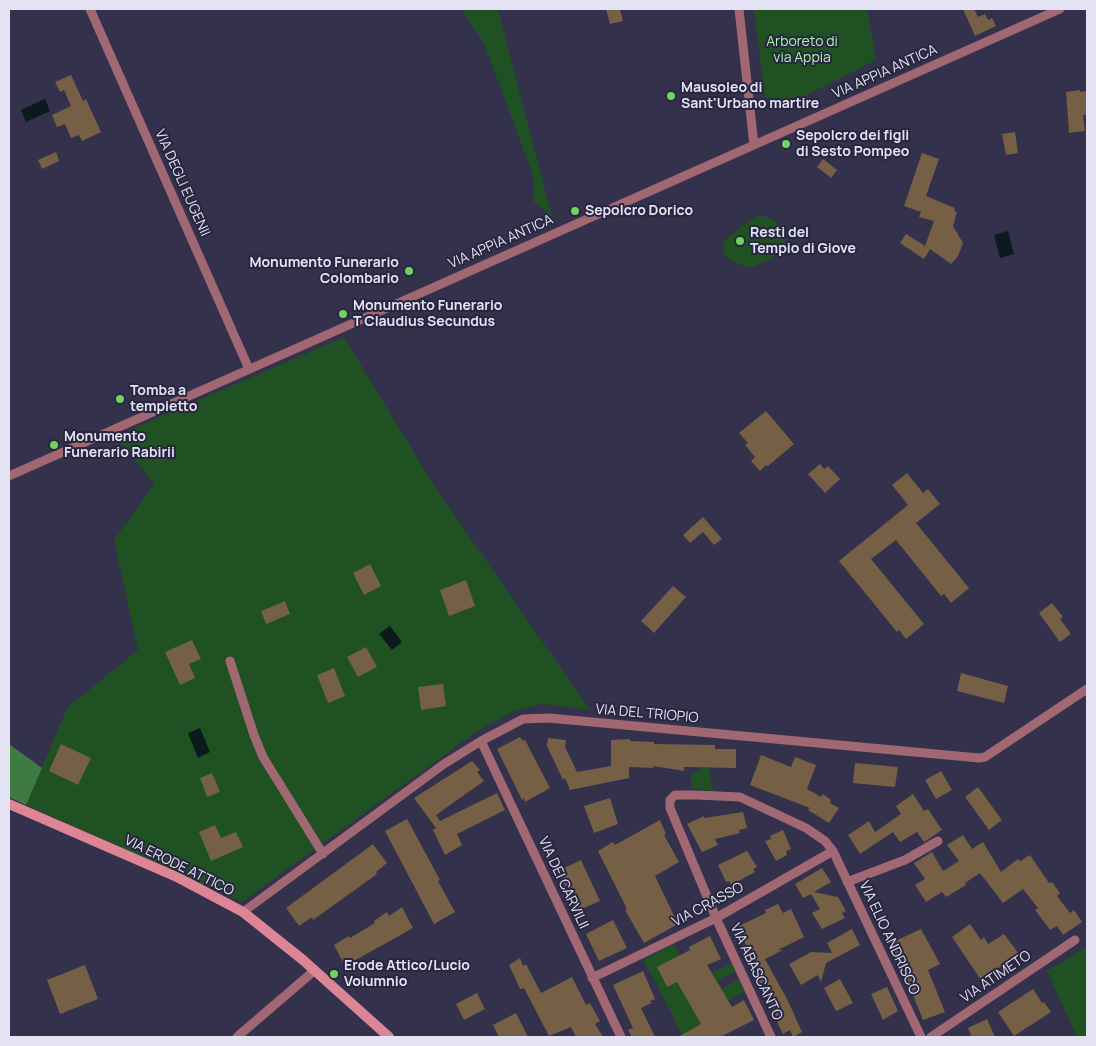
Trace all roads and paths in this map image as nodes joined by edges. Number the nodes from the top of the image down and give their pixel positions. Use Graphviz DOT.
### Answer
graph roads {
  1 [pos="90,9"];
  2 [pos="739,9"];
  3 [pos="1060,9"];
  4 [pos="754,145"];
  5 [pos="249,369"];
  6 [pos="9,476"];
  7 [pos="230,661"];
  8 [pos="1087,689"];
  9 [pos="481,741"];
  10 [pos="9,804"];
  11 [pos="938,841"];
  12 [pos="833,851"];
  13 [pos="323,854"];
  14 [pos="848,882"];
  15 [pos="242,912"];
  16 [pos="716,918"];
  17 [pos="1076,940"];
  18 [pos="315,970"];
  19 [pos="592,978"];
  20 [pos="237,1037"];
  21 [pos="389,1037"];
  22 [pos="622,1037"];
  23 [pos="771,1037"];
  24 [pos="921,1037"];
  25 [pos="931,1037"];
  1 -- 5 [label="street, VIA DEGLI EUGENII"];
  2 -- 4 [label="street"];
  3 -- 4 [label="street, VIA APPIA ANTICA"];
  4 -- 5 [label="street, VIA APPIA ANTICA"];
  5 -- 6 [label="street, VIA APPIA ANTICA"];
  7 -- 13 [label="street"];
  8 -- 9 [label="street, VIA DEL TRIOPIO"];
  9 -- 13 [label="street, VIA DEL TRIOPIO"];
  9 -- 19 [label="street, VIA DEI CARVILII"];
  10 -- 15 [label="main road, VIA ERODE ATTICO"];
  11 -- 14 [label="street"];
  12 -- 14 [label="street, VIA ELIO ANDRISCO"];
  12 -- 16 [label="street, VIA CRASSO"];
  12 -- 16 [label="street, VIA ABASCANTO"];
  13 -- 15 [label="street, VIA DEL TRIOPIO"];
  14 -- 24 [label="street, VIA ELIO ANDRISCO"];
  15 -- 18 [label="main road, VIA ERODE ATTICO"];
  16 -- 19 [label="street, VIA CRASSO"];
  16 -- 23 [label="street, VIA ABASCANTO"];
  17 -- 25 [label="street, VIA ATIMETO"];
  18 -- 20 [label="street"];
  18 -- 21 [label="main road, VIA ERODE ATTICO"];
  19 -- 22 [label="street, VIA DEI CARVILII"];
}
